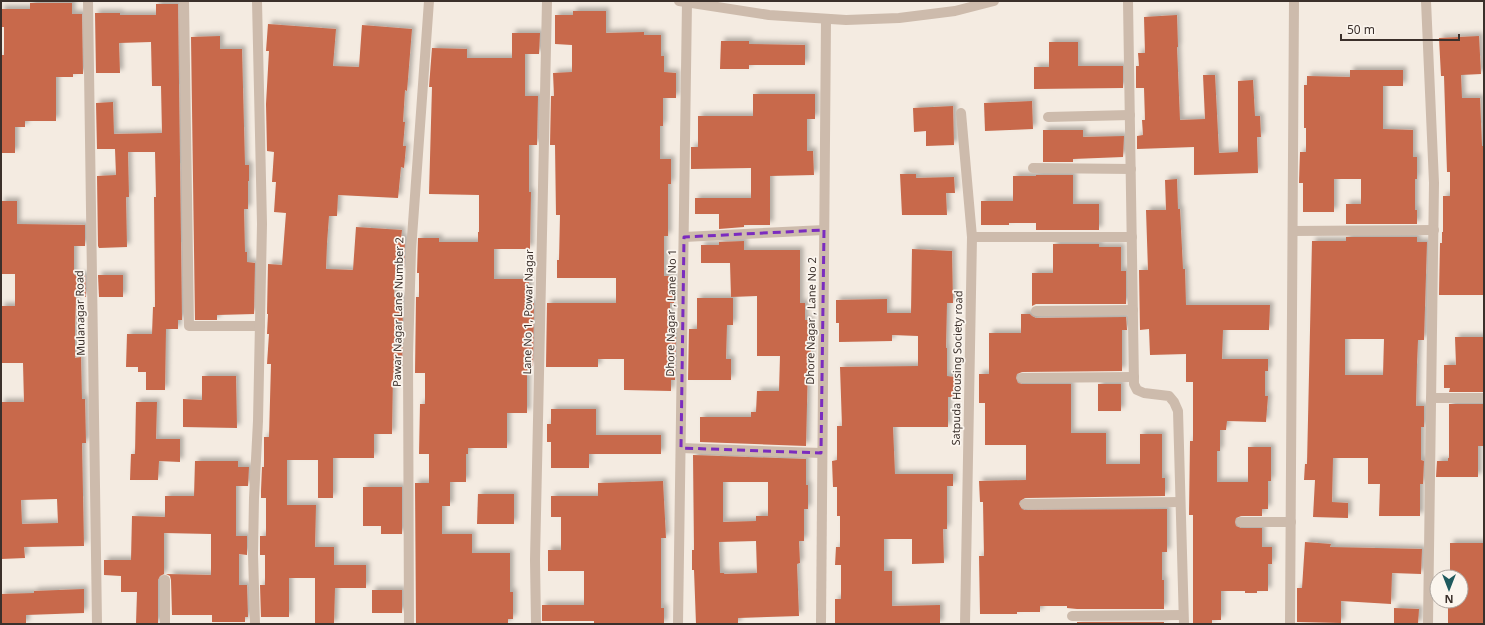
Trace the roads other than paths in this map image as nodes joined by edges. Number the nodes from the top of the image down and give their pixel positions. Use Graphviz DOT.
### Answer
graph roads {
  1 [pos="88,1"];
  2 [pos="184,1"];
  3 [pos="257,1"];
  4 [pos="429,1"];
  5 [pos="547,1"];
  6 [pos="994,1"];
  7 [pos="1128,1"];
  8 [pos="1294,1"];
  9 [pos="1426,1"];
  10 [pos="683,2"];
  11 [pos="826,19"];
  12 [pos="961,113"];
  13 [pos="1130,115"];
  14 [pos="1048,117"];
  15 [pos="1033,168"];
  16 [pos="1130,169"];
  17 [pos="824,230"];
  18 [pos="1434,230"];
  19 [pos="1293,231"];
  20 [pos="684,237"];
  21 [pos="972,237"];
  22 [pos="1132,237"];
  23 [pos="1133,310"];
  24 [pos="1036,311"];
  25 [pos="260,326"];
  26 [pos="1134,377"];
  27 [pos="1022,378"];
  28 [pos="1431,398"];
  29 [pos="1484,398"];
  30 [pos="681,448"];
  31 [pos="821,453"];
  32 [pos="1180,502"];
  33 [pos="1025,504"];
  34 [pos="1241,522"];
  35 [pos="1291,522"];
  36 [pos="165,580"];
  37 [pos="1072,616"];
  38 [pos="1184,620"];
  39 [pos="97,624"];
  40 [pos="165,624"];
  41 [pos="255,624"];
  42 [pos="409,624"];
  43 [pos="536,624"];
  44 [pos="678,624"];
  45 [pos="821,624"];
  46 [pos="965,624"];
  47 [pos="1290,624"];
  48 [pos="1428,624"];
  1 -- 39 [label="street, Mulanagar Road"];
  2 -- 25 [label="street"];
  3 -- 25 [label="street"];
  4 -- 42 [label="street, Pawar Nagar Lane Number 2"];
  5 -- 43 [label="street, Lane No 1, Powar Nagar"];
  6 -- 11 [label="street"];
  7 -- 13 [label="street"];
  8 -- 19 [label="street"];
  9 -- 18 [label="street"];
  10 -- 11 [label="street"];
  10 -- 20 [label="street, Dhore Nagar , Lane No 1"];
  11 -- 17 [label="street, Dhore Nagar , Lane No 2"];
  12 -- 21 [label="street, Satpuda Housing Society road"];
  13 -- 14 [label="street"];
  13 -- 16 [label="street"];
  15 -- 16 [label="street"];
  16 -- 22 [label="street"];
  17 -- 20 [label="street"];
  17 -- 31 [label="street, Dhore Nagar , Lane No 2"];
  18 -- 19 [label="street"];
  18 -- 28 [label="street"];
  19 -- 35 [label="street"];
  20 -- 30 [label="street, Dhore Nagar , Lane No 1"];
  21 -- 22 [label="street"];
  21 -- 46 [label="street, Satpuda Housing Society road"];
  22 -- 23 [label="street"];
  23 -- 24 [label="street"];
  23 -- 26 [label="street"];
  25 -- 41 [label="street"];
  26 -- 27 [label="street"];
  26 -- 32 [label="street"];
  28 -- 29 [label="street"];
  28 -- 48 [label="street"];
  30 -- 31 [label="street"];
  30 -- 44 [label="street, Dhore Nagar , Lane No 1"];
  31 -- 45 [label="street, Dhore Nagar , Lane No 2"];
  32 -- 33 [label="street"];
  32 -- 38 [label="street"];
  34 -- 35 [label="street"];
  35 -- 47 [label="street"];
  36 -- 40 [label="street"];
  37 -- 38 [label="street"];
}
